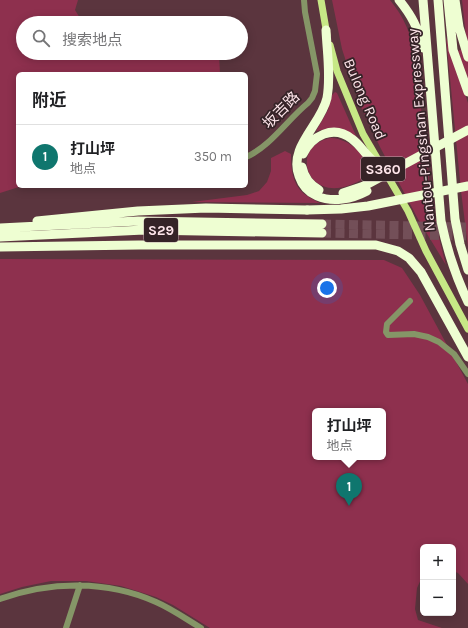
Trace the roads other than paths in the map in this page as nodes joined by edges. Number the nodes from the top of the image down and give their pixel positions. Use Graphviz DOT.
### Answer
graph roads {
  1 [pos="304,0"];
  2 [pos="321,0"];
  3 [pos="399,0"];
  4 [pos="423,0"];
  5 [pos="438,0"];
  6 [pos="448,0"];
  7 [pos="455,0"];
  8 [pos="460,0"];
  9 [pos="326,30"];
  10 [pos="463,43"];
  11 [pos="468,57"];
  12 [pos="430,88"];
  13 [pos="468,92"];
  14 [pos="468,130"];
  15 [pos="468,136"];
  16 [pos="248,156"];
  17 [pos="384,169"];
  18 [pos="468,186"];
  19 [pos="366,188"];
  20 [pos="0,223"];
  21 [pos="0,228"];
  22 [pos="0,237"];
  23 [pos="0,247"];
  24 [pos="468,270"];
  25 [pos="410,301"];
  26 [pos="468,302"];
  27 [pos="468,329"];
  28 [pos="468,357"];
  29 [pos="468,374"];
  30 [pos="80,585"];
  31 [pos="0,599"];
  32 [pos="66,628"];
  33 [pos="201,628"];
  1 -- 16 [label="street, 坂吉路"];
  2 -- 9 [label="main road, Bulong Road / S360"];
  3 -- 12 [label="highway"];
  4 -- 12 [label="highway, Nantou-Pingshan Expressway"];
  5 -- 24 [label="highway, Nantou-Pingshan Expressway"];
  6 -- 13 [label="highway"];
  7 -- 10 [label="highway"];
  8 -- 10 [label="main road"];
  9 -- 17 [label="main road, Bulong Road / S360"];
  9 -- 19 [label="highway"];
  10 -- 11 [label="highway"];
  12 -- 26 [label="highway, Nantou-Pingshan Expressway"];
  14 -- 19 [label="highway, bridge"];
  15 -- 19 [label="highway"];
  17 -- 19 [label="highway"];
  17 -- 27 [label="main road, Bulong Road / S360"];
  18 -- 20 [label="highway, bridge"];
  21 -- 22 [label="highway, S29"];
  23 -- 28 [label="highway"];
  25 -- 29 [label="street"];
  30 -- 31 [label="street"];
  30 -- 32 [label="street"];
  30 -- 33 [label="street"];
}
